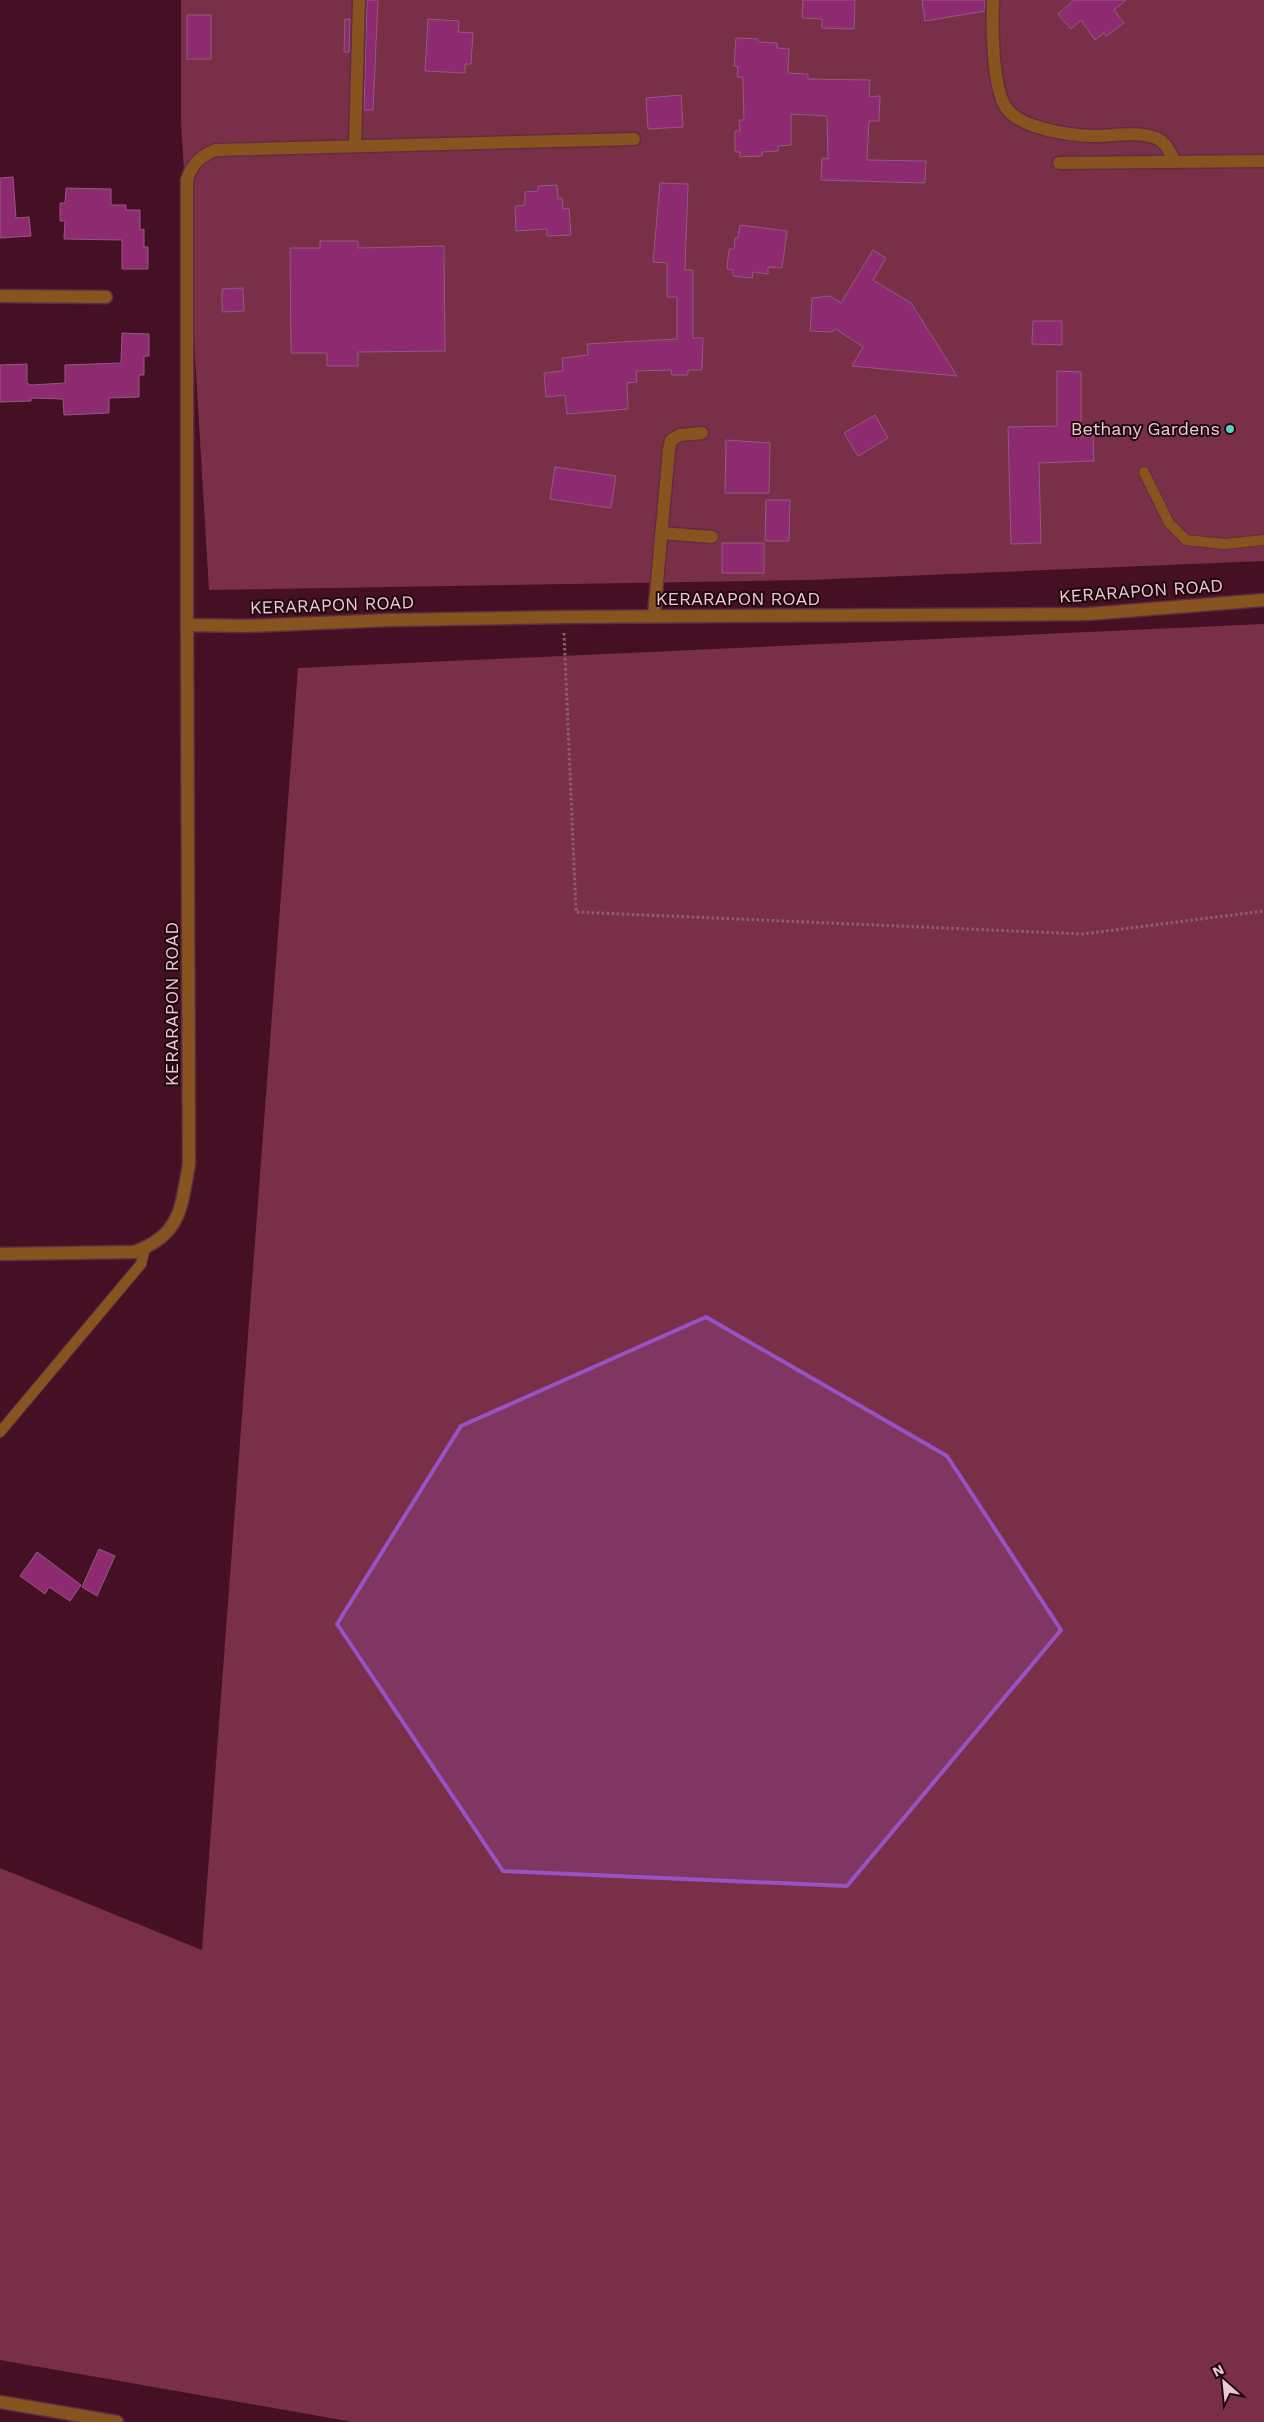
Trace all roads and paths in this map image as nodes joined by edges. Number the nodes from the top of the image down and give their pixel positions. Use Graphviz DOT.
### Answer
graph roads {
  1 [pos="358,0"];
  2 [pos="992,0"];
  3 [pos="634,139"];
  4 [pos="355,146"];
  5 [pos="1264,161"];
  6 [pos="1175,162"];
  7 [pos="1059,163"];
  8 [pos="0,296"];
  9 [pos="106,297"];
  10 [pos="702,433"];
  11 [pos="1144,472"];
  12 [pos="661,533"];
  13 [pos="712,537"];
  14 [pos="1264,540"];
  15 [pos="1264,600"];
  16 [pos="654,616"];
  17 [pos="563,617"];
  18 [pos="187,625"];
  19 [pos="1264,911"];
  20 [pos="145,1248"];
  21 [pos="0,1254"];
  22 [pos="0,1432"];
  23 [pos="0,2402"];
  24 [pos="117,2422"];
  1 -- 4 [label="street"];
  2 -- 6 [label="street"];
  3 -- 4 [label="street"];
  4 -- 18 [label="street"];
  5 -- 6 [label="street"];
  6 -- 7 [label="street"];
  8 -- 9 [label="street"];
  10 -- 12 [label="street"];
  11 -- 14 [label="lane"];
  12 -- 13 [label="street"];
  12 -- 16 [label="street"];
  15 -- 16 [label="street, KERARAPON ROAD"];
  16 -- 17 [label="street, KERARAPON ROAD"];
  17 -- 18 [label="street, KERARAPON ROAD"];
  17 -- 19 [label="path"];
  18 -- 20 [label="street, KERARAPON ROAD"];
  20 -- 21 [label="street, KERARAPON ROAD"];
  20 -- 22 [label="lane"];
  23 -- 24 [label="street"];
}
